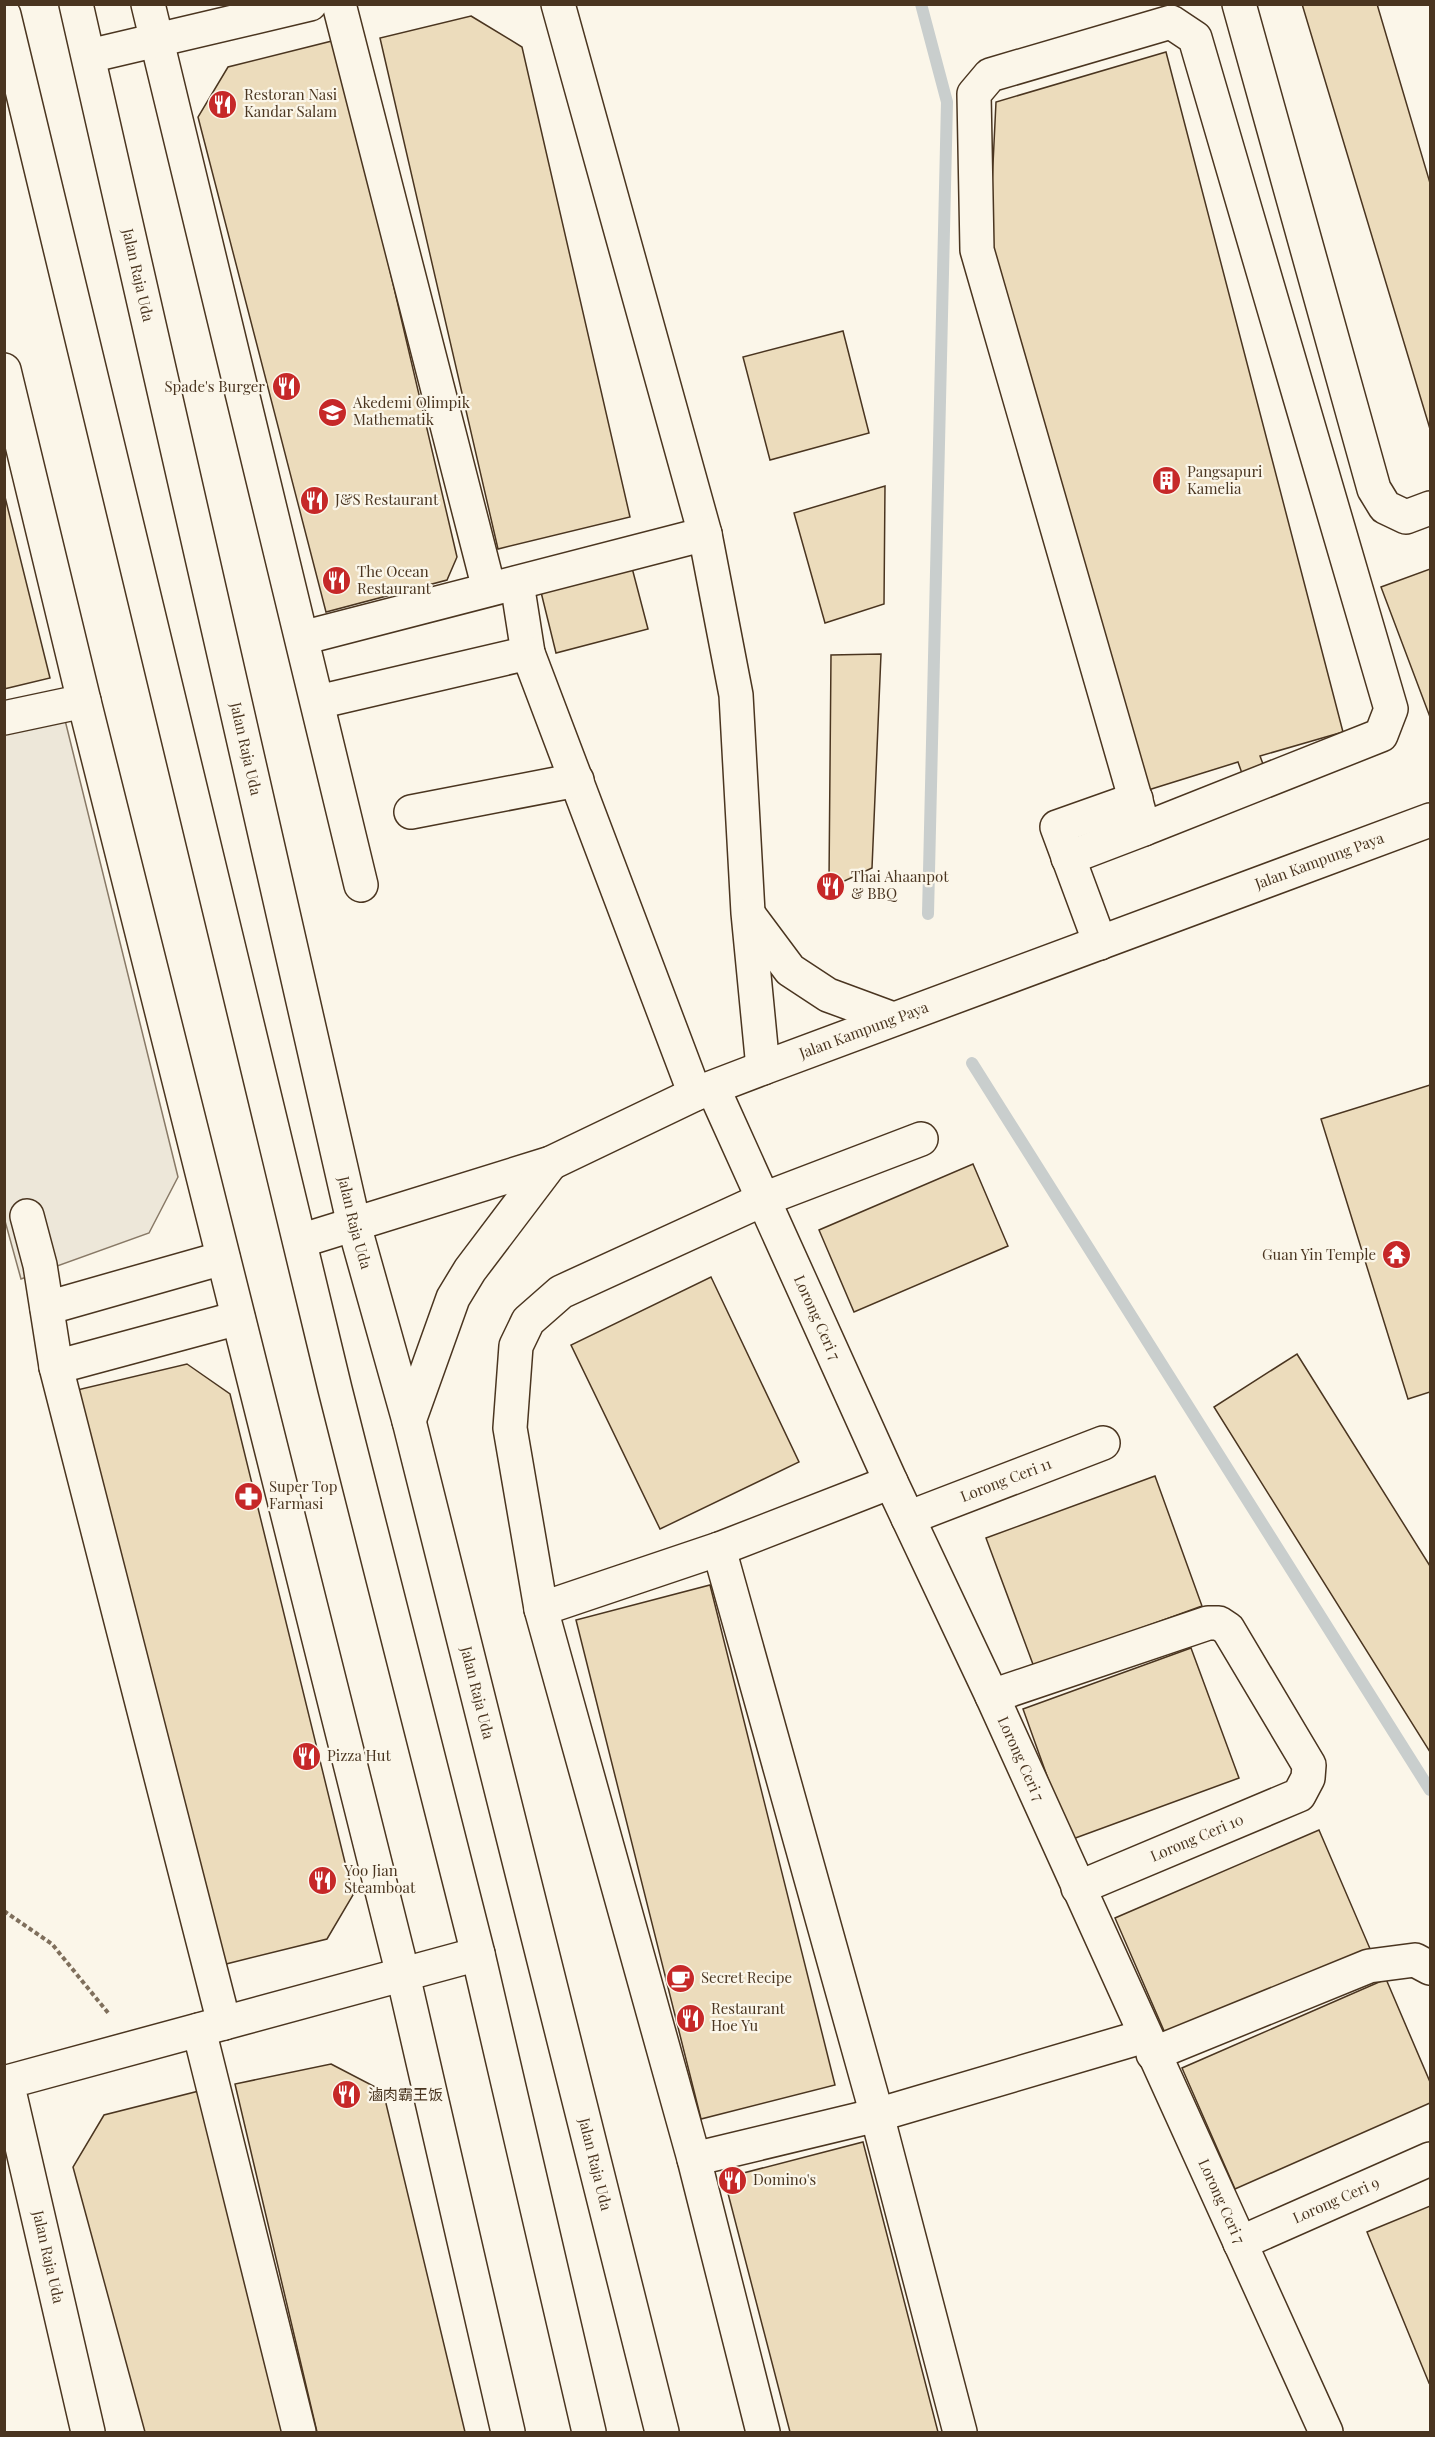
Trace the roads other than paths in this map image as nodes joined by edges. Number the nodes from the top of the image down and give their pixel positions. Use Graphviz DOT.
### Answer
graph roads {
  1 [pos="76,4"];
  2 [pos="148,4"];
  3 [pos="310,4"];
  4 [pos="339,4"];
  5 [pos="558,4"];
  6 [pos="1239,4"];
  7 [pos="4,15"];
  8 [pos="157,40"];
  9 [pos="89,56"];
  10 [pos="4,370"];
  11 [pos="1431,508"];
  12 [pos="705,534"];
  13 [pos="503,586"];
  14 [pos="302,638"];
  15 [pos="528,653"];
  16 [pos="84,701"];
  17 [pos="318,702"];
  18 [pos="4,718"];
  19 [pos="576,780"];
  20 [pos="411,812"];
  21 [pos="1140,814"];
  22 [pos="1431,820"];
  23 [pos="1068,858"];
  24 [pos="361,885"];
  25 [pos="748,913"];
  26 [pos="1100,943"];
  27 [pos="893,1019"];
  28 [pos="763,1068"];
  29 [pos="704,1091"];
  30 [pos="921,1139"];
  31 [pos="551,1163"];
  32 [pos="764,1199"];
  33 [pos="27,1216"];
  34 [pos="354,1225"];
  35 [pos="300,1241"];
  36 [pos="223,1258"];
  37 [pos="47,1308"];
  38 [pos="238,1318"];
  39 [pos="56,1367"];
  40 [pos="409,1421"];
  41 [pos="1103,1443"];
  42 [pos="891,1482"];
  43 [pos="908,1518"];
  44 [pos="719,1549"];
  45 [pos="541,1609"];
  46 [pos="992,1696"];
  47 [pos="1078,1888"];
  48 [pos="478,1954"];
  49 [pos="1431,1968"];
  50 [pos="403,1975"];
  51 [pos="212,2027"];
  52 [pos="1149,2045"];
  53 [pos="877,2115"];
  54 [pos="694,2159"];
  55 [pos="1431,2159"];
  56 [pos="1240,2242"];
  57 [pos="88,2433"];
  58 [pos="300,2433"];
  59 [pos="508,2433"];
  60 [pos="589,2433"];
  61 [pos="662,2433"];
  62 [pos="763,2433"];
  63 [pos="960,2433"];
  64 [pos="1326,2433"];
  1 -- 9 [label="street, Jalan Raja Uda"];
  2 -- 8 [label="street"];
  3 -- 8 [label="street"];
  4 -- 13 [label="street, Lorong Ceri 7"];
  5 -- 12 [label="street"];
  6 -- 11 [label="street"];
  7 -- 35 [label="street"];
  8 -- 9 [label="street"];
  8 -- 14 [label="street"];
  9 -- 34 [label="street, Jalan Raja Uda"];
  10 -- 16 [label="street"];
  12 -- 13 [label="street"];
  12 -- 25 [label="street"];
  13 -- 14 [label="street"];
  13 -- 15 [label="street, Lorong Ceri 7"];
  14 -- 17 [label="street"];
  15 -- 17 [label="street"];
  15 -- 19 [label="street, Lorong Ceri 7"];
  16 -- 18 [label="street"];
  16 -- 36 [label="street"];
  17 -- 24 [label="street"];
  19 -- 20 [label="street"];
  19 -- 29 [label="street, Lorong Ceri 7"];
  21 -- 21 [label="street"];
  21 -- 23 [label="street"];
  21 -- 23 [label="street"];
  22 -- 26 [label="street, Jalan Kampung Paya"];
  23 -- 26 [label="street"];
  25 -- 27 [label="street"];
  25 -- 28 [label="street"];
  26 -- 27 [label="street, Jalan Kampung Paya"];
  27 -- 28 [label="street, Jalan Kampung Paya"];
  28 -- 29 [label="street, Jalan Kampung Paya"];
  29 -- 31 [label="street, Jalan Kampung Paya"];
  29 -- 32 [label="street, Lorong Ceri 7"];
  30 -- 32 [label="street"];
  31 -- 34 [label="street, Jalan Kampung Paya"];
  31 -- 40 [label="street"];
  32 -- 42 [label="street, Lorong Ceri 7"];
  32 -- 45 [label="street"];
  33 -- 37 [label="street"];
  34 -- 35 [label="street, Jalan Kampung Paya"];
  34 -- 40 [label="street, Jalan Raja Uda"];
  35 -- 48 [label="street"];
  36 -- 37 [label="street"];
  36 -- 38 [label="street"];
  37 -- 39 [label="street"];
  38 -- 39 [label="street"];
  38 -- 50 [label="street"];
  39 -- 51 [label="street"];
  40 -- 61 [label="street, Jalan Raja Uda"];
  41 -- 43 [label="street, Lorong Ceri 11"];
  42 -- 43 [label="street, Lorong Ceri 7"];
  42 -- 44 [label="street"];
  43 -- 46 [label="street, Lorong Ceri 7"];
  44 -- 45 [label="street"];
  44 -- 53 [label="street"];
  45 -- 54 [label="street"];
  46 -- 47 [label="street, Lorong Ceri 7"];
  46 -- 47 [label="street, Lorong Ceri 10"];
  47 -- 52 [label="street, Lorong Ceri 7"];
  48 -- 50 [label="street"];
  48 -- 60 [label="street"];
  49 -- 52 [label="street"];
  50 -- 51 [label="street"];
  50 -- 59 [label="street"];
  51 -- 57 [label="street, Jalan Raja Uda"];
  51 -- 58 [label="street"];
  52 -- 53 [label="street"];
  52 -- 56 [label="street, Lorong Ceri 7"];
  53 -- 54 [label="street"];
  53 -- 63 [label="street"];
  54 -- 62 [label="street"];
  55 -- 56 [label="street, Lorong Ceri 9"];
  56 -- 64 [label="street, Lorong Ceri 7"];
}
